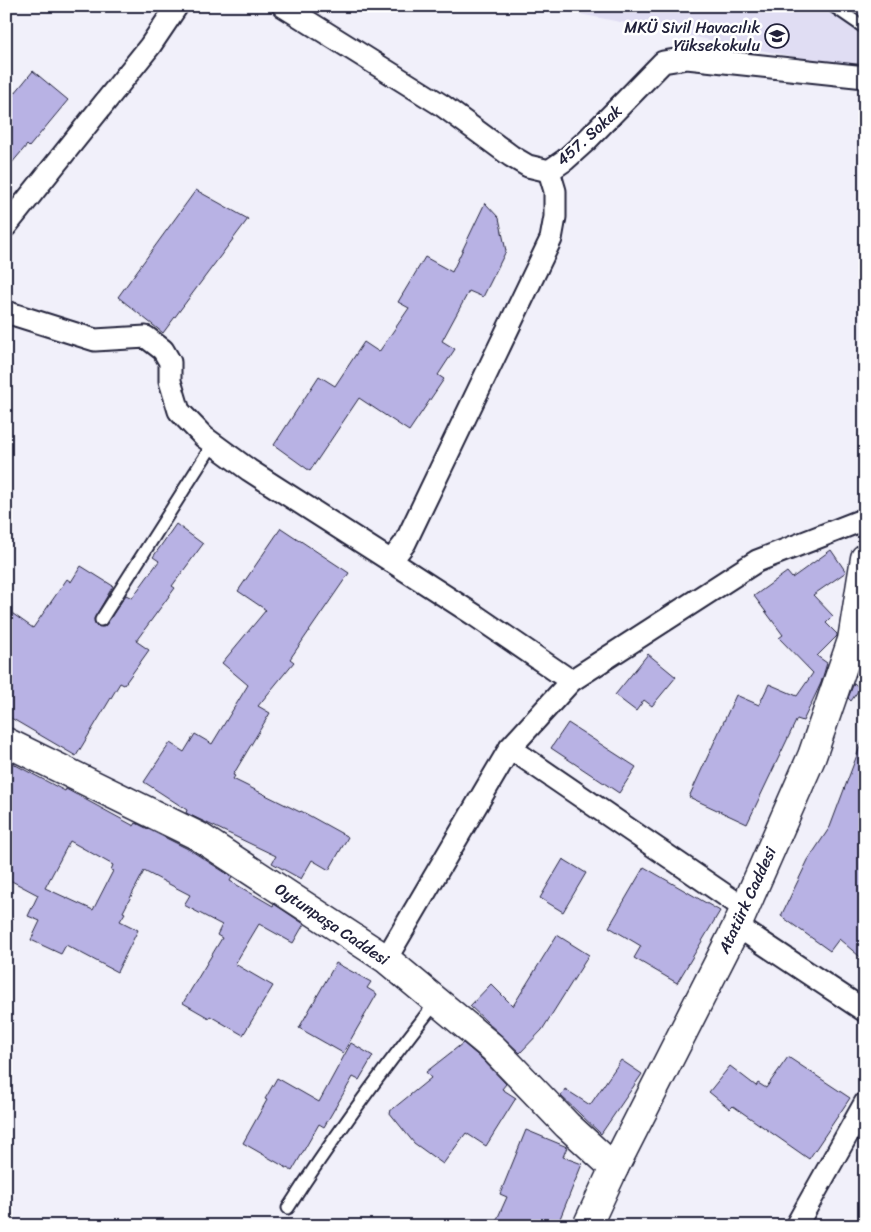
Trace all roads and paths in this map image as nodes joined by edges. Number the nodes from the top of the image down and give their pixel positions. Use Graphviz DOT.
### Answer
graph roads {
  1 [pos="177,6"];
  2 [pos="283,6"];
  3 [pos="833,6"];
  4 [pos="865,28"];
  5 [pos="865,77"];
  6 [pos="548,171"];
  7 [pos="6,226"];
  8 [pos="6,312"];
  9 [pos="213,444"];
  10 [pos="865,519"];
  11 [pos="865,558"];
  12 [pos="391,561"];
  13 [pos="101,620"];
  14 [pos="570,681"];
  15 [pos="6,742"];
  16 [pos="510,748"];
  17 [pos="741,917"];
  18 [pos="386,959"];
  19 [pos="437,1001"];
  20 [pos="865,1011"];
  21 [pos="865,1102"];
  22 [pos="614,1168"];
  23 [pos="288,1208"];
  24 [pos="587,1226"];
  25 [pos="796,1226"];
  1 -- 7 [label="street"];
  2 -- 6 [label="street, 457. Sokak"];
  3 -- 4 [label="lane"];
  5 -- 6 [label="street, 457. Sokak"];
  6 -- 12 [label="street"];
  8 -- 9 [label="street"];
  9 -- 12 [label="street"];
  9 -- 13 [label="lane"];
  10 -- 14 [label="street"];
  11 -- 17 [label="street, Atatürk Caddesi"];
  12 -- 14 [label="street"];
  14 -- 16 [label="street"];
  15 -- 18 [label="street, Oytunpaşa Caddesi"];
  16 -- 17 [label="street"];
  16 -- 18 [label="street"];
  17 -- 20 [label="street"];
  17 -- 22 [label="street, Atatürk Caddesi"];
  18 -- 19 [label="street, Oytunpaşa Caddesi"];
  19 -- 22 [label="street, Oytunpaşa Caddesi"];
  19 -- 23 [label="lane"];
  21 -- 25 [label="street"];
  22 -- 24 [label="street, Atatürk Caddesi"];
}
